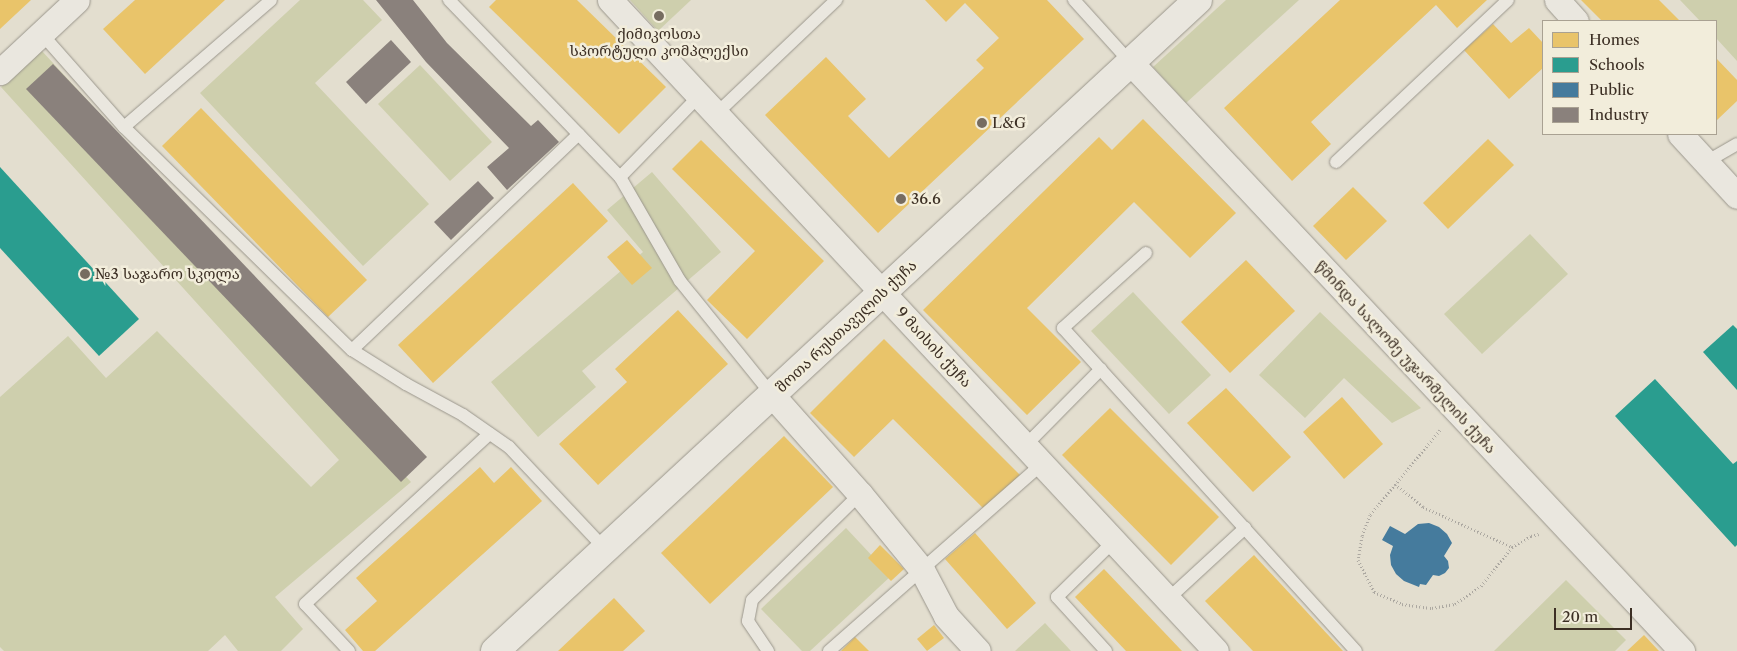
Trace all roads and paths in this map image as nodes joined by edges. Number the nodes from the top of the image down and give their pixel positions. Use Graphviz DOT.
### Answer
graph roads {
  1 [pos="77,0"];
  2 [pos="271,0"];
  3 [pos="449,0"];
  4 [pos="610,0"];
  5 [pos="836,0"];
  6 [pos="1074,0"];
  7 [pos="1198,0"];
  8 [pos="1508,0"];
  9 [pos="1557,0"];
  10 [pos="1575,20"];
  11 [pos="41,33"];
  12 [pos="1131,62"];
  13 [pos="0,72"];
  14 [pos="707,105"];
  15 [pos="124,127"];
  16 [pos="579,134"];
  17 [pos="1681,135"];
  18 [pos="1737,144"];
  19 [pos="1336,162"];
  20 [pos="1706,162"];
  21 [pos="620,176"];
  22 [pos="1737,196"];
  23 [pos="1146,253"];
  24 [pos="882,292"];
  25 [pos="352,350"];
  26 [pos="1101,369"];
  27 [pos="772,395"];
  28 [pos="1456,410"];
  29 [pos="489,434"];
  30 [pos="1025,446"];
  31 [pos="1042,464"];
  32 [pos="1395,484"];
  33 [pos="860,494"];
  34 [pos="1245,528"];
  35 [pos="1569,530"];
  36 [pos="1114,541"];
  37 [pos="1512,547"];
  38 [pos="605,549"];
  39 [pos="922,570"];
  40 [pos="1168,599"];
  41 [pos="349,651"];
  42 [pos="495,651"];
  43 [pos="768,651"];
  44 [pos="828,651"];
  45 [pos="978,651"];
  46 [pos="1106,651"];
  47 [pos="1216,651"];
  48 [pos="1356,651"];
  49 [pos="1682,651"];
  1 -- 11 [label="street"];
  2 -- 15 [label="lane"];
  3 -- 16 [label="lane"];
  4 -- 14 [label="street, 9 მაისის ქუჩა"];
  5 -- 14 [label="lane"];
  6 -- 12 [label="lane"];
  7 -- 12 [label="street, შოთა რუსთაველის ქუჩა"];
  8 -- 19 [label="lane"];
  9 -- 10 [label="street"];
  11 -- 13 [label="street"];
  11 -- 15 [label="lane"];
  12 -- 24 [label="street, შოთა რუსთაველის ქუჩა"];
  12 -- 28 [label="street, წმინდა სალომე უჯარმელის ქუჩა"];
  14 -- 21 [label="lane"];
  14 -- 24 [label="street, 9 მაისის ქუჩა"];
  15 -- 25 [label="lane"];
  16 -- 21 [label="lane"];
  16 -- 25 [label="lane"];
  17 -- 20 [label="street"];
  18 -- 20 [label="lane"];
  20 -- 22 [label="street"];
  21 -- 27 [label="lane"];
  23 -- 26 [label="lane"];
  24 -- 27 [label="street, შოთა რუსთაველის ქუჩა"];
  24 -- 30 [label="street, 9 მაისის ქუჩა"];
  25 -- 29 [label="lane"];
  26 -- 30 [label="lane"];
  26 -- 34 [label="lane"];
  27 -- 33 [label="street"];
  27 -- 38 [label="street, შოთა რუსთაველის ქუჩა"];
  28 -- 32 [label="path"];
  28 -- 35 [label="street, წმინდა სალომე უჯარმელის ქუჩა"];
  29 -- 38 [label="lane"];
  29 -- 41 [label="lane"];
  30 -- 31 [label="street, 9 მაისის ქუჩა"];
  31 -- 36 [label="street, 9 მაისის ქუჩა"];
  31 -- 39 [label="lane"];
  32 -- 37 [label="path"];
  32 -- 37 [label="path"];
  33 -- 39 [label="street"];
  33 -- 43 [label="lane"];
  34 -- 40 [label="lane"];
  34 -- 48 [label="lane"];
  35 -- 37 [label="path"];
  35 -- 49 [label="street, წმინდა სალომე უჯარმელის ქუჩა"];
  36 -- 40 [label="street, 9 მაისის ქუჩა"];
  36 -- 46 [label="lane"];
  38 -- 42 [label="street, შოთა რუსთაველის ქუჩა"];
  39 -- 44 [label="lane"];
  39 -- 45 [label="street"];
  40 -- 47 [label="street, 9 მაისის ქუჩა"];
}
